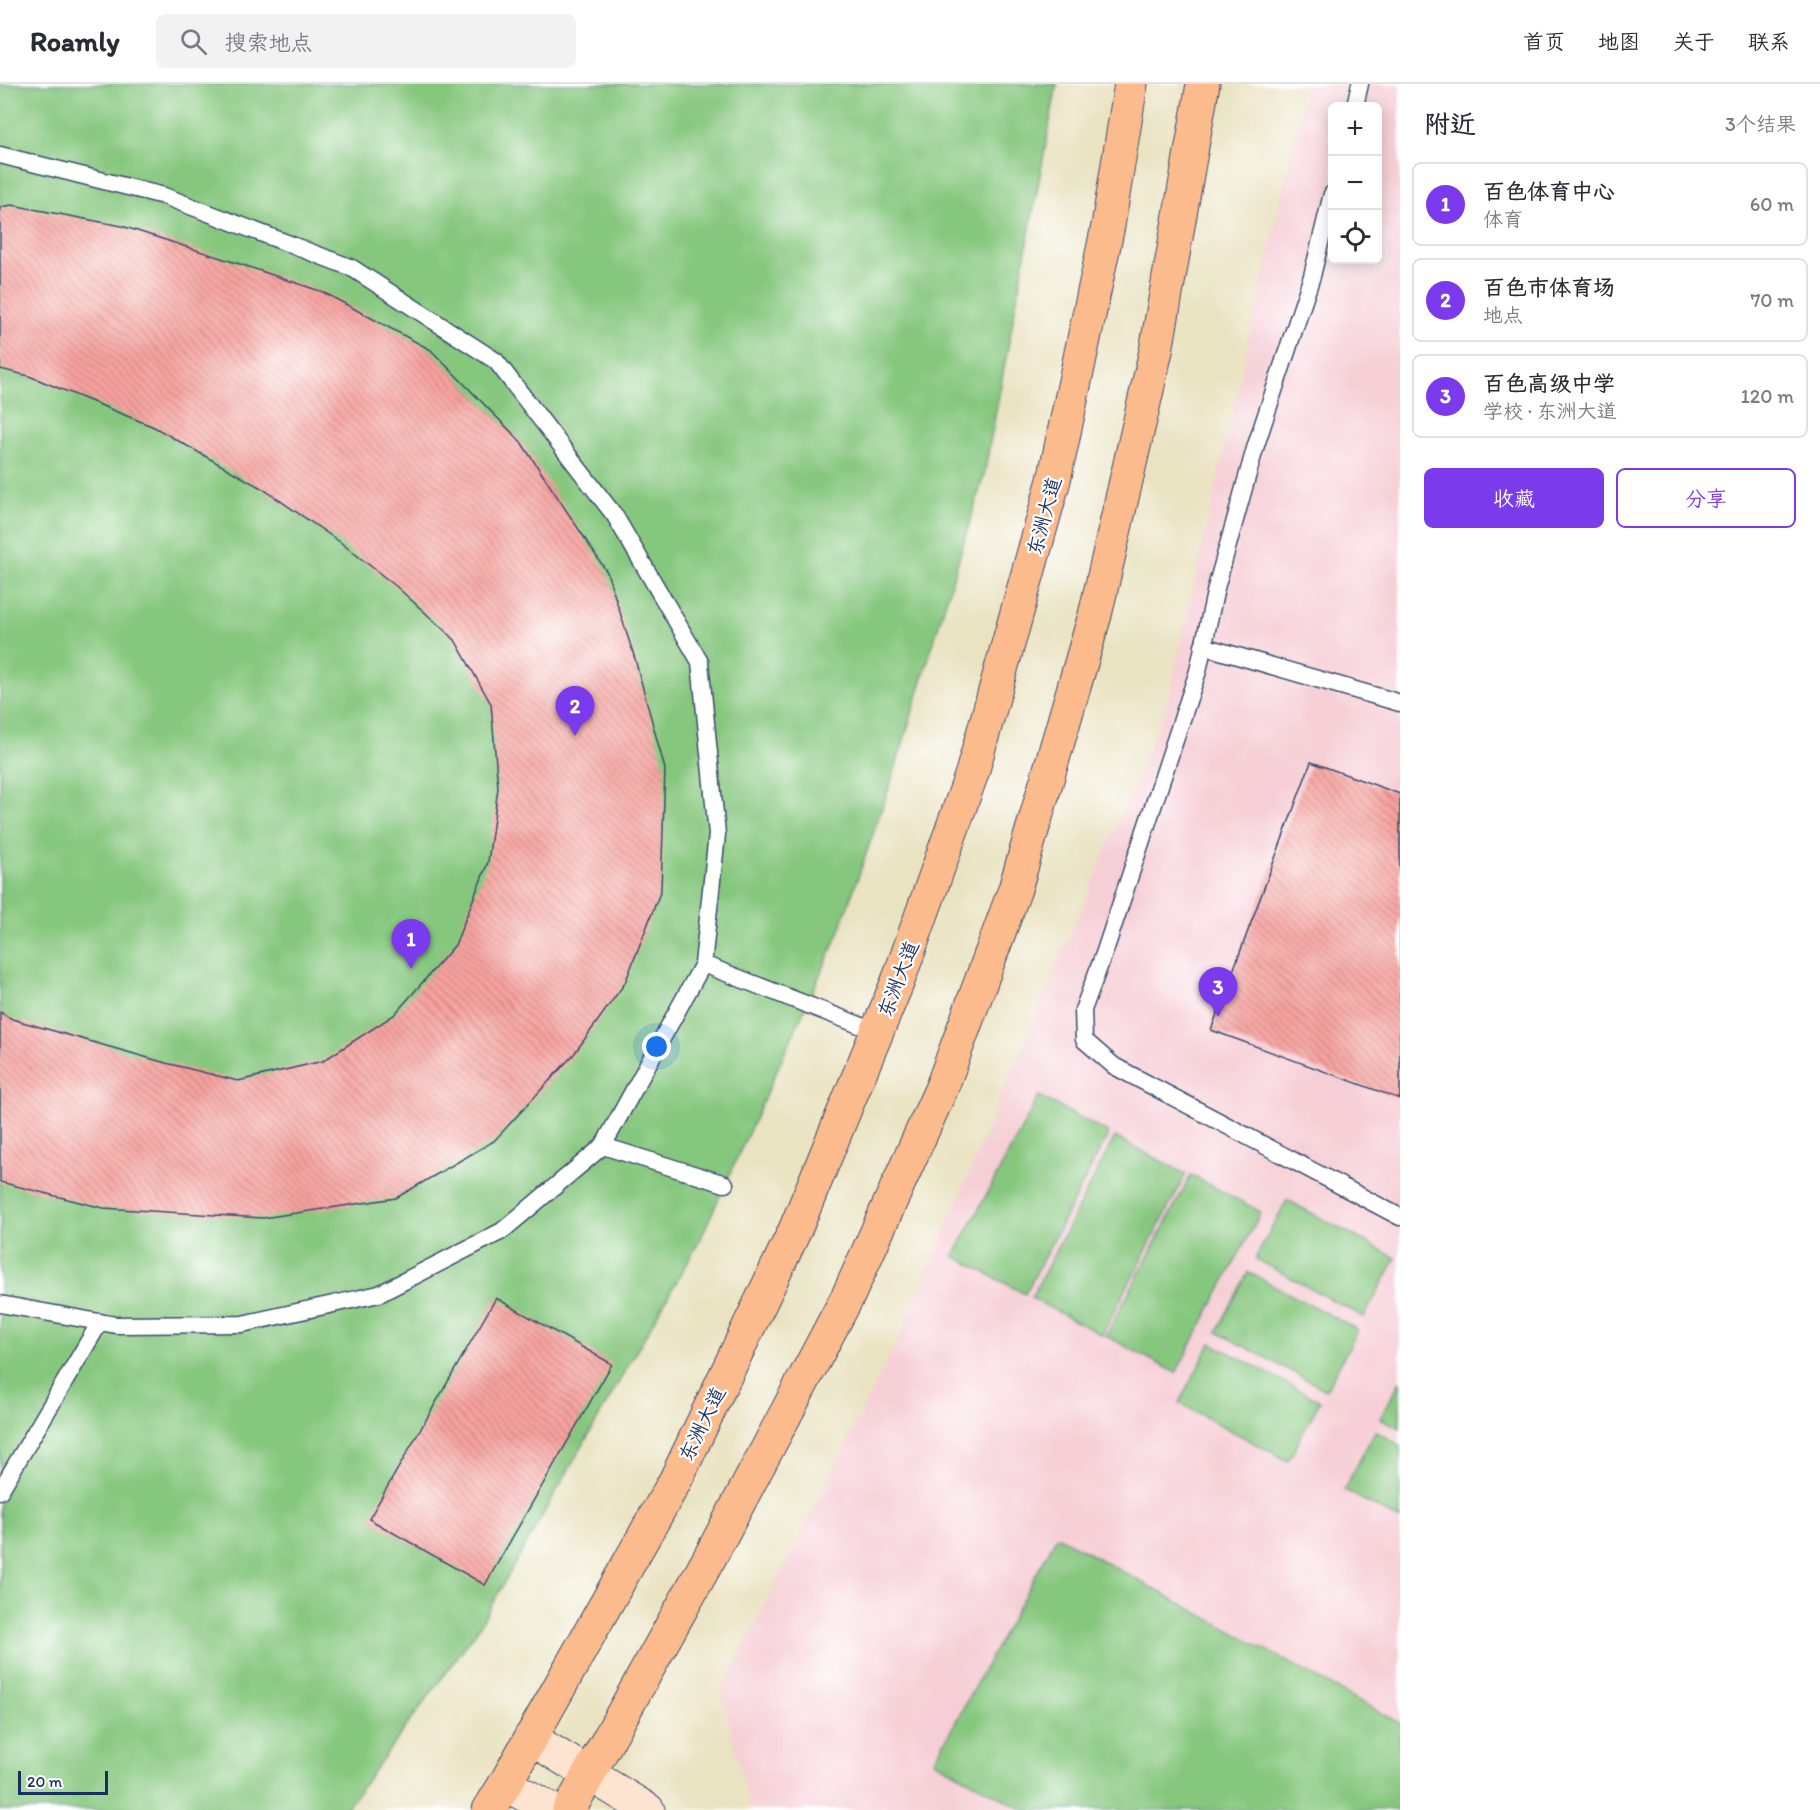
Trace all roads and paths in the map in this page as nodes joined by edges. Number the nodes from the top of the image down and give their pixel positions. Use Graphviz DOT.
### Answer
graph roads {
  1 [pos="1131,84"];
  2 [pos="1203,84"];
  3 [pos="1360,84"];
  4 [pos="1355,102"];
  5 [pos="0,155"];
  6 [pos="1328,210"];
  7 [pos="1203,646"];
  8 [pos="1400,703"];
  9 [pos="704,964"];
  10 [pos="877,1032"];
  11 [pos="603,1146"];
  12 [pos="725,1184"];
  13 [pos="1400,1217"];
  14 [pos="1,1307"];
  15 [pos="100,1322"];
  16 [pos="0,1491"];
  17 [pos="530,1738"];
  18 [pos="588,1775"];
  19 [pos="497,1797"];
  20 [pos="552,1810"];
  21 [pos="569,1810"];
  22 [pos="648,1810"];
  1 -- 10 [label="main road, 东洲大道"];
  2 -- 18 [label="main road"];
  3 -- 4 [label="lane"];
  5 -- 9 [label="lane"];
  6 -- 7 [label="lane"];
  7 -- 8 [label="lane"];
  7 -- 13 [label="lane"];
  9 -- 10 [label="lane"];
  9 -- 11 [label="lane"];
  10 -- 17 [label="main road, 东洲大道"];
  11 -- 12 [label="lane"];
  11 -- 15 [label="lane"];
  14 -- 15 [label="lane"];
  15 -- 16 [label="lane"];
  17 -- 18 [label="street"];
  17 -- 19 [label="main road, 东洲大道"];
  18 -- 21 [label="main road"];
  18 -- 22 [label="street"];
  19 -- 20 [label="street"];
}
